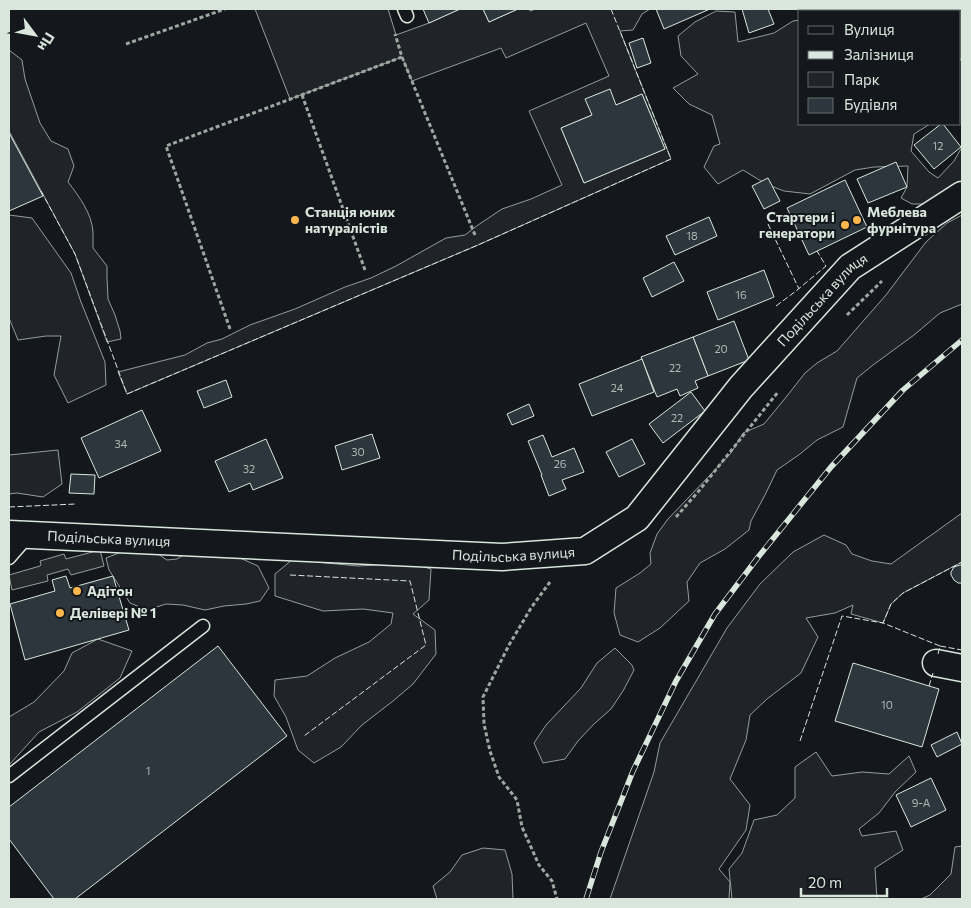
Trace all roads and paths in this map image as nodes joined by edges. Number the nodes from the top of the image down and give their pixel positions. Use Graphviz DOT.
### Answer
graph roads {
  1 [pos="225,9"];
  2 [pos="393,27"];
  3 [pos="126,44"];
  4 [pos="402,57"];
  5 [pos="302,94"];
  6 [pos="962,195"];
  7 [pos="475,235"];
  8 [pos="365,270"];
  9 [pos="885,279"];
  10 [pos="842,320"];
  11 [pos="230,329"];
  12 [pos="783,385"];
  13 [pos="675,519"];
  14 [pos="19,535"];
  15 [pos="9,558"];
  16 [pos="541,581"];
  17 [pos="203,626"];
  18 [pos="936,663"];
  19 [pos="962,668"];
  20 [pos="9,776"];
  21 [pos="557,899"];
  1 -- 3 [label="path"];
  2 -- 4 [label="path"];
  4 -- 5 [label="path"];
  4 -- 7 [label="path"];
  5 -- 8 [label="path"];
  5 -- 11 [label="path"];
  6 -- 14 [label="street, Подільська вулиця"];
  9 -- 10 [label="path"];
  12 -- 13 [label="path"];
  14 -- 15 [label="lane"];
  16 -- 21 [label="path"];
  17 -- 20 [label="lane"];
  18 -- 19 [label="street"];
}
